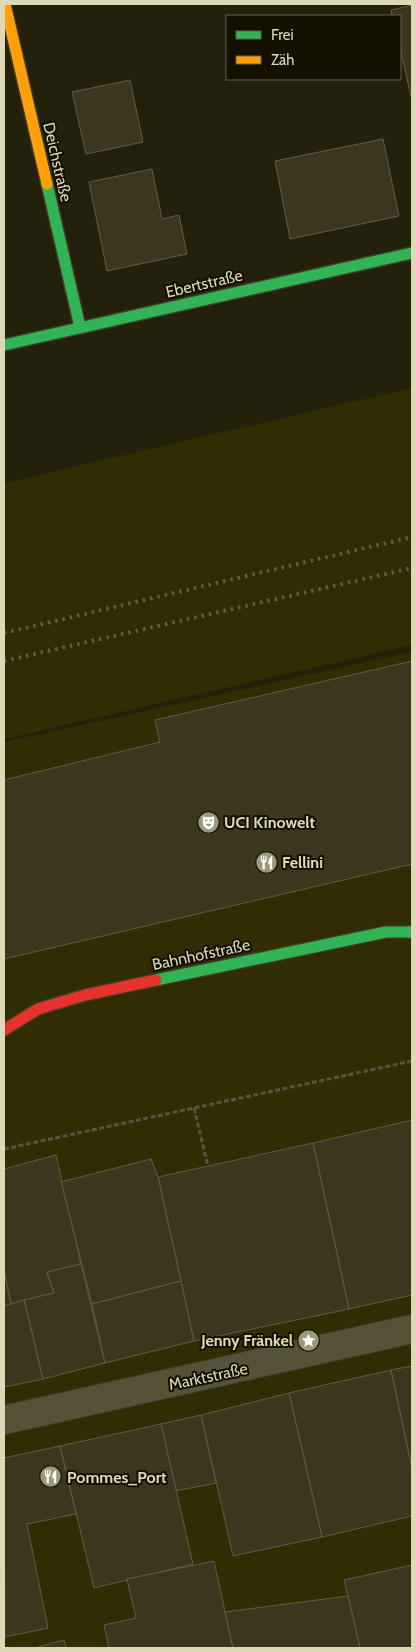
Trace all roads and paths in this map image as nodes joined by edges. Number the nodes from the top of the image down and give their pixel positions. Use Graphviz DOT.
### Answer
graph roads {
  1 [pos="5,4"];
  2 [pos="412,253"];
  3 [pos="80,327"];
  4 [pos="4,344"];
  5 [pos="412,932"];
  6 [pos="4,1030"];
  7 [pos="412,1061"];
  8 [pos="194,1108"];
  9 [pos="4,1150"];
  10 [pos="208,1166"];
  11 [pos="412,1329"];
  12 [pos="4,1420"];
  1 -- 3 [label="street, Deichstraße"];
  2 -- 3 [label="street, Ebertstraße"];
  3 -- 4 [label="street, Ebertstraße"];
  5 -- 6 [label="street, Bahnhofstraße"];
  7 -- 8 [label="path"];
  8 -- 9 [label="path"];
  8 -- 10 [label="path"];
  11 -- 12 [label="street, Marktstraße"];
}
